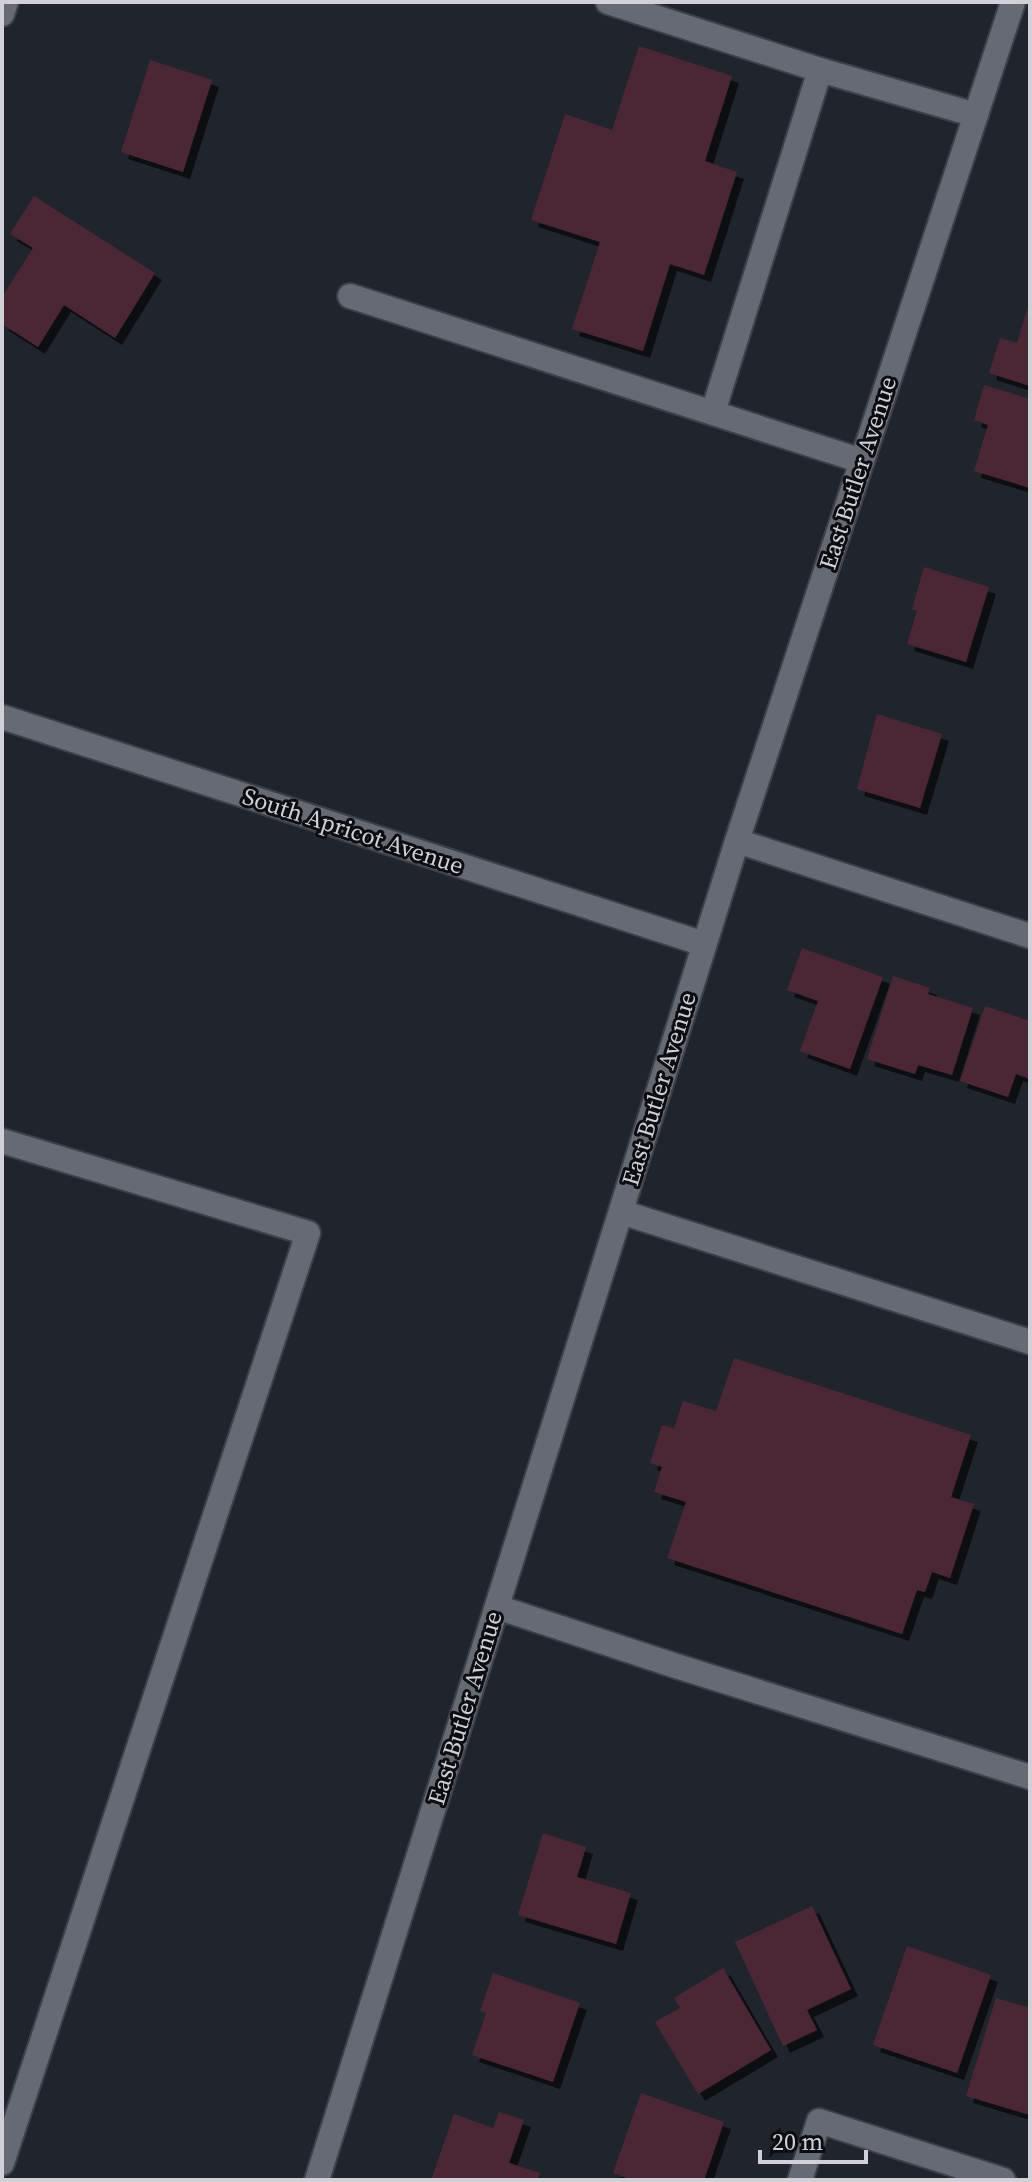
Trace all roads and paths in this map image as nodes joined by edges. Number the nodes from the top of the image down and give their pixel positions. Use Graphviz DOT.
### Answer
graph roads {
  1 [pos="6,2"];
  2 [pos="608,2"];
  3 [pos="1013,2"];
  4 [pos="2,14"];
  5 [pos="820,70"];
  6 [pos="976,115"];
  7 [pos="350,296"];
  8 [pos="713,412"];
  9 [pos="862,461"];
  10 [pos="2,717"];
  11 [pos="737,841"];
  12 [pos="1030,936"];
  13 [pos="704,944"];
  14 [pos="2,1141"];
  15 [pos="621,1212"];
  16 [pos="1030,1342"];
  17 [pos="497,1607"];
  18 [pos="1030,1777"];
  19 [pos="2,2163"];
  20 [pos="317,2180"];
  21 [pos="800,2180"];
  22 [pos="1003,2180"];
  1 -- 4 [label="street"];
  2 -- 5 [label="street"];
  3 -- 6 [label="street, East Butler Avenue"];
  5 -- 6 [label="street"];
  5 -- 8 [label="street"];
  6 -- 9 [label="street, East Butler Avenue"];
  7 -- 8 [label="street"];
  8 -- 9 [label="street"];
  9 -- 11 [label="street, East Butler Avenue"];
  10 -- 13 [label="street, South Apricot Avenue"];
  11 -- 12 [label="street"];
  11 -- 13 [label="street, East Butler Avenue"];
  13 -- 15 [label="street, East Butler Avenue"];
  14 -- 19 [label="street"];
  15 -- 16 [label="street"];
  15 -- 17 [label="street, East Butler Avenue"];
  17 -- 18 [label="street"];
  17 -- 20 [label="street, East Butler Avenue"];
  21 -- 22 [label="street"];
}
